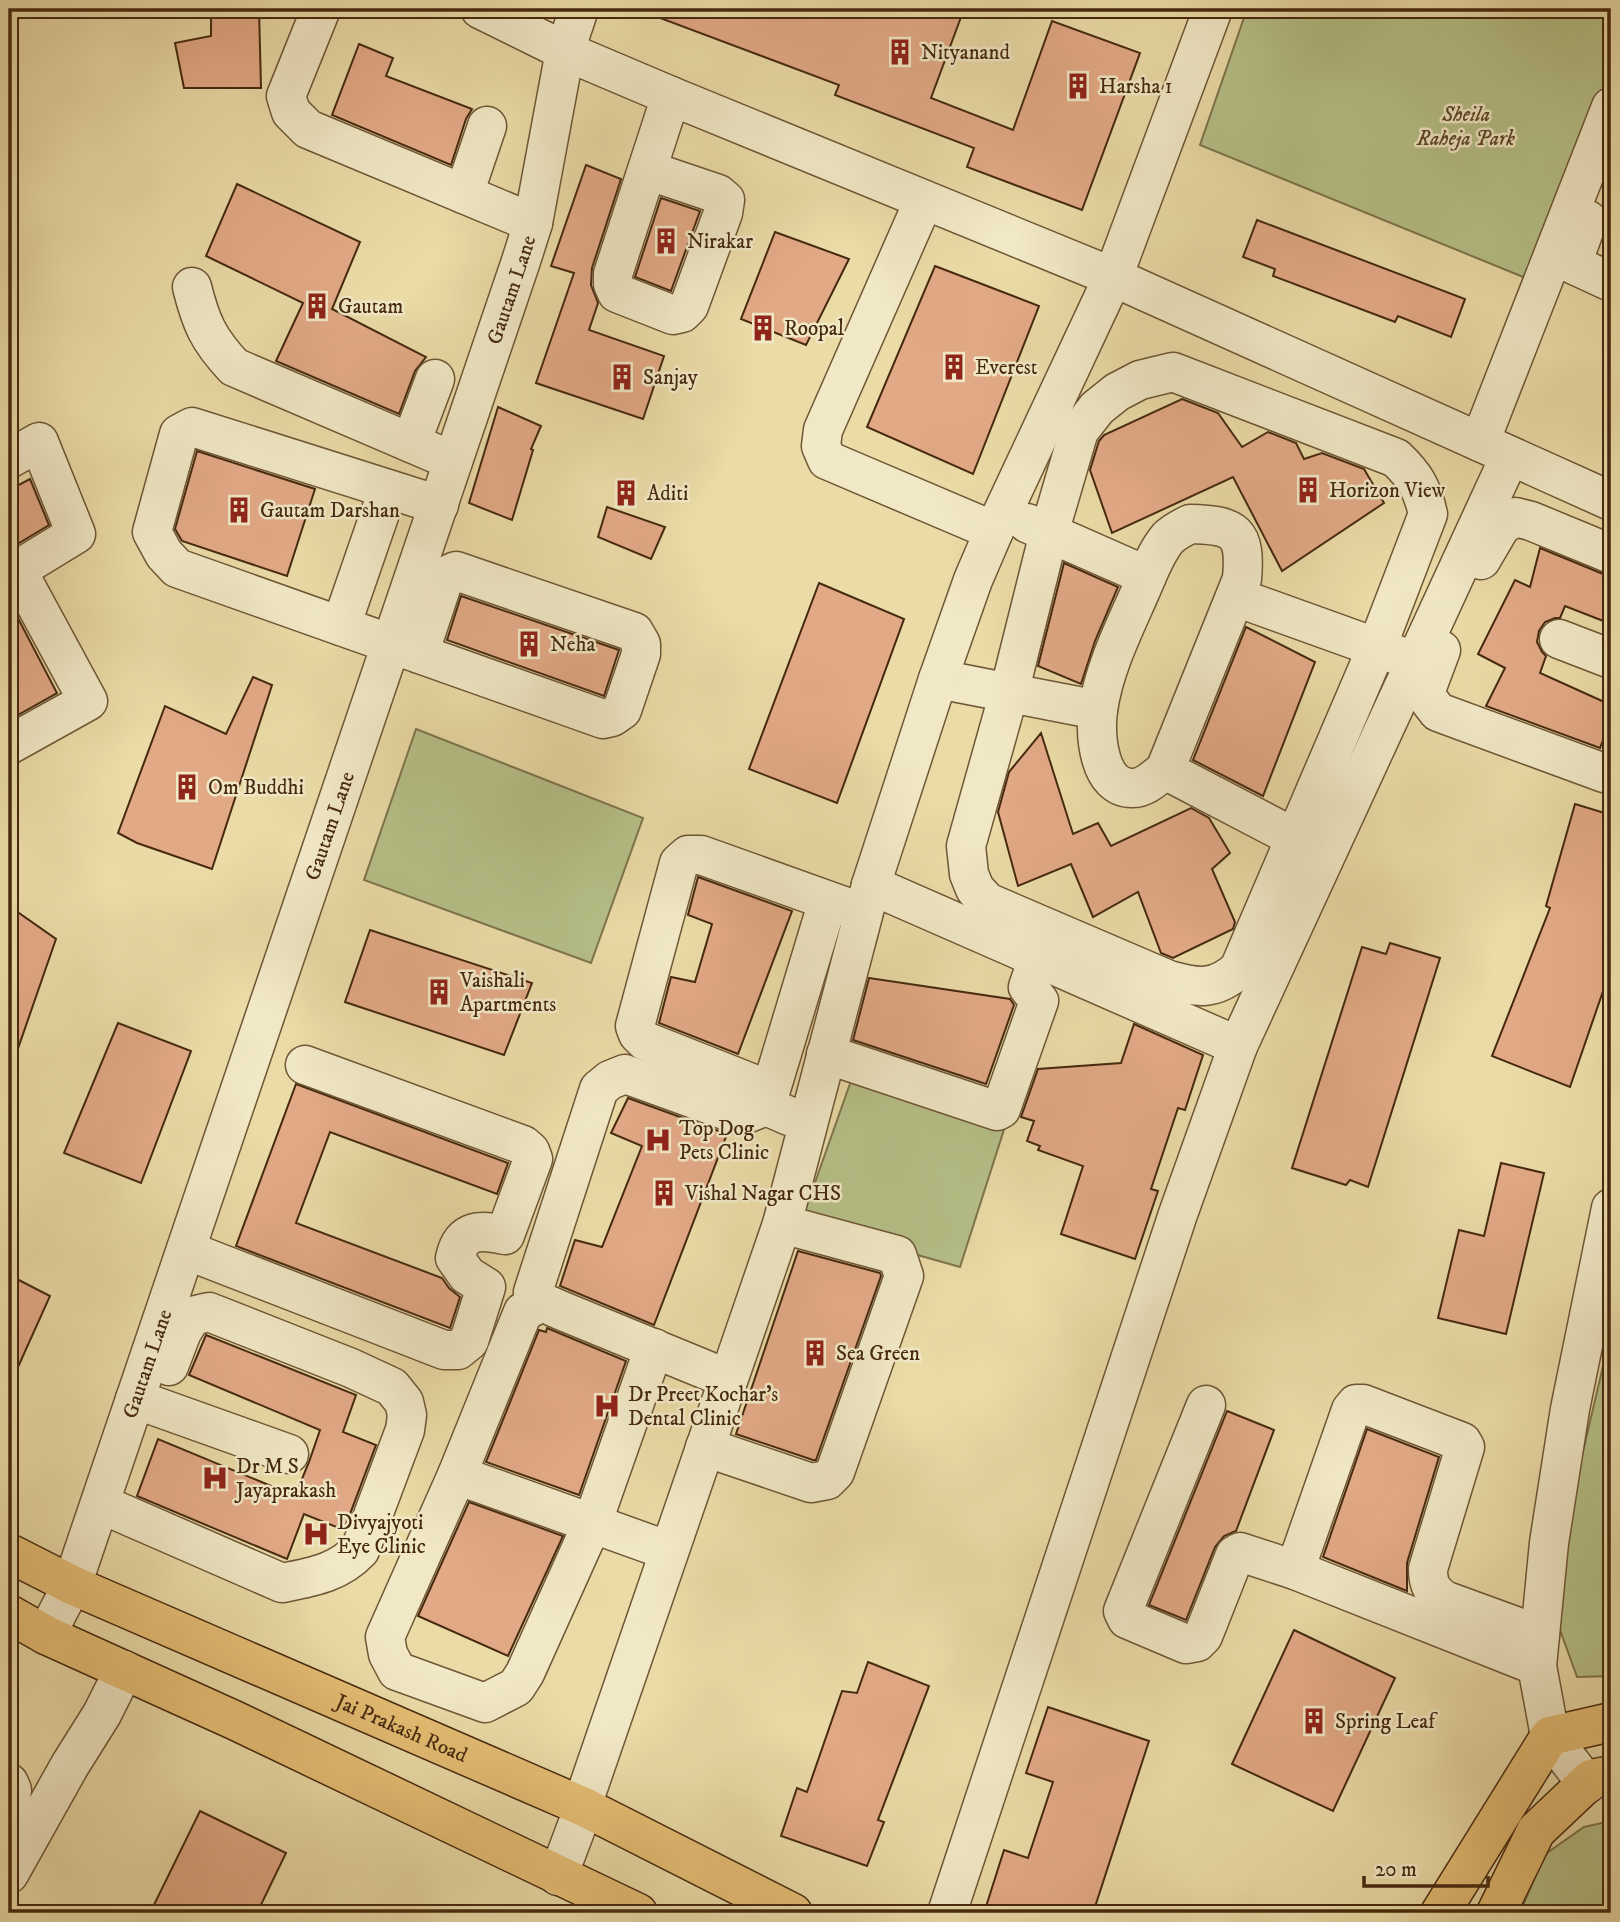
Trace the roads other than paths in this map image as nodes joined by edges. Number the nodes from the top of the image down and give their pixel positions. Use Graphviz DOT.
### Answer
graph roads {
  1 [pos="321,9"];
  2 [pos="480,9"];
  3 [pos="579,9"];
  4 [pos="1213,9"];
  5 [pos="565,51"];
  6 [pos="671,96"];
  7 [pos="1611,107"];
  8 [pos="487,126"];
  9 [pos="1611,156"];
  10 [pos="647,170"];
  11 [pos="464,194"];
  12 [pos="924,200"];
  13 [pos="533,223"];
  14 [pos="1563,259"];
  15 [pos="1113,277"];
  16 [pos="1611,282"];
  17 [pos="192,287"];
  18 [pos="1288,355"];
  19 [pos="435,379"];
  20 [pos="1265,408"];
  21 [pos="411,443"];
  22 [pos="1495,449"];
  23 [pos="9,459"];
  24 [pos="453,461"];
  25 [pos="388,489"];
  26 [pos="1611,501"];
  27 [pos="439,505"];
  28 [pos="998,521"];
  29 [pos="1049,533"];
  30 [pos="1611,554"];
  31 [pos="1147,576"];
  32 [pos="1236,597"];
  33 [pos="341,626"];
  34 [pos="1559,639"];
  35 [pos="1377,647"];
  36 [pos="405,649"];
  37 [pos="1611,659"];
  38 [pos="1415,662"];
  39 [pos="938,679"];
  40 [pos="1009,693"];
  41 [pos="1098,710"];
  42 [pos="9,745"];
  43 [pos="1165,770"];
  44 [pos="1611,772"];
  45 [pos="1311,847"];
  46 [pos="867,899"];
  47 [pos="828,901"];
  48 [pos="1038,950"];
  49 [pos="1238,1046"];
  50 [pos="826,1054"];
  51 [pos="639,1059"];
  52 [pos="305,1065"];
  53 [pos="766,1106"];
  54 [pos="810,1123"];
  55 [pos="1611,1208"];
  56 [pos="782,1224"];
  57 [pos="186,1250"];
  58 [pos="542,1302"];
  59 [pos="654,1348"];
  60 [pos="728,1379"];
  61 [pos="145,1402"];
  62 [pos="1206,1405"];
  63 [pos="705,1447"];
  64 [pos="289,1454"];
  65 [pos="457,1475"];
  66 [pos="117,1511"];
  67 [pos="592,1524"];
  68 [pos="669,1551"];
  69 [pos="9,1553"];
  70 [pos="1295,1570"];
  71 [pos="80,1588"];
  72 [pos="9,1614"];
  73 [pos="46,1635"];
  74 [pos="1539,1651"];
  75 [pos="124,1670"];
  76 [pos="427,1683"];
  77 [pos="1611,1722"];
  78 [pos="408,1730"];
  79 [pos="1550,1736"];
  80 [pos="1599,1779"];
  81 [pos="9,1783"];
  82 [pos="584,1807"];
  83 [pos="16,1830"];
  84 [pos="9,1874"];
  85 [pos="558,1876"];
  86 [pos="638,1913"];
  87 [pos="793,1913"];
  88 [pos="947,1913"];
  89 [pos="1440,1913"];
  90 [pos="1496,1913"];
  1 -- 11 [label="street"];
  2 -- 5 [label="street"];
  3 -- 5 [label="street, Gautam Lane"];
  4 -- 15 [label="street"];
  5 -- 6 [label="street"];
  5 -- 13 [label="street, Gautam Lane"];
  6 -- 10 [label="street"];
  6 -- 12 [label="street"];
  7 -- 14 [label="street"];
  8 -- 11 [label="street"];
  9 -- 14 [label="street"];
  11 -- 13 [label="street"];
  12 -- 15 [label="street"];
  12 -- 28 [label="street"];
  13 -- 24 [label="street, Gautam Lane"];
  14 -- 16 [label="street"];
  14 -- 22 [label="street"];
  15 -- 18 [label="street"];
  15 -- 28 [label="street"];
  17 -- 21 [label="street"];
  18 -- 20 [label="street"];
  18 -- 22 [label="street"];
  19 -- 21 [label="street"];
  20 -- 29 [label="street"];
  20 -- 35 [label="street"];
  21 -- 24 [label="street"];
  22 -- 26 [label="street"];
  22 -- 38 [label="street"];
  23 -- 42 [label="street"];
  24 -- 27 [label="street, Gautam Lane"];
  25 -- 27 [label="street"];
  25 -- 33 [label="street"];
  25 -- 33 [label="street"];
  27 -- 36 [label="street, Gautam Lane"];
  28 -- 29 [label="street"];
  28 -- 39 [label="street"];
  29 -- 31 [label="street"];
  29 -- 40 [label="street"];
  30 -- 44 [label="street"];
  31 -- 32 [label="street"];
  31 -- 41 [label="street"];
  32 -- 35 [label="street"];
  32 -- 43 [label="street"];
  33 -- 36 [label="street"];
  34 -- 37 [label="street"];
  35 -- 38 [label="street"];
  35 -- 45 [label="street"];
  36 -- 36 [label="street"];
  36 -- 57 [label="street, Gautam Lane"];
  38 -- 45 [label="street"];
  39 -- 40 [label="street"];
  39 -- 46 [label="street"];
  40 -- 41 [label="street"];
  40 -- 48 [label="street"];
  41 -- 43 [label="street"];
  43 -- 45 [label="street"];
  45 -- 48 [label="street"];
  45 -- 49 [label="street"];
  46 -- 47 [label="street"];
  46 -- 48 [label="street"];
  46 -- 50 [label="street"];
  47 -- 51 [label="street"];
  47 -- 53 [label="street"];
  48 -- 49 [label="street"];
  48 -- 50 [label="street"];
  49 -- 88 [label="street"];
  50 -- 54 [label="street"];
  51 -- 53 [label="street"];
  51 -- 58 [label="street"];
  52 -- 57 [label="street"];
  53 -- 54 [label="street"];
  54 -- 56 [label="street"];
  55 -- 74 [label="street"];
  56 -- 60 [label="street"];
  56 -- 63 [label="street"];
  57 -- 61 [label="street, Gautam Lane"];
  58 -- 59 [label="street"];
  58 -- 65 [label="street"];
  59 -- 60 [label="street"];
  59 -- 67 [label="street"];
  60 -- 63 [label="street"];
  61 -- 64 [label="street"];
  61 -- 66 [label="street"];
  61 -- 66 [label="street"];
  61 -- 71 [label="street, Gautam Lane"];
  62 -- 70 [label="street"];
  63 -- 68 [label="street"];
  65 -- 67 [label="street"];
  65 -- 76 [label="street"];
  66 -- 71 [label="street"];
  67 -- 68 [label="street"];
  67 -- 76 [label="street"];
  68 -- 82 [label="street"];
  69 -- 71 [label="main road, Jai Prakash Road"];
  70 -- 74 [label="street"];
  70 -- 74 [label="street"];
  71 -- 73 [label="street, Gautam Lane"];
  71 -- 78 [label="main road, Jai Prakash Road"];
  72 -- 73 [label="main road"];
  73 -- 75 [label="main road"];
  74 -- 79 [label="street"];
  75 -- 83 [label="street"];
  75 -- 85 [label="main road"];
  76 -- 78 [label="street"];
  77 -- 79 [label="main road"];
  78 -- 82 [label="main road, Jai Prakash Road"];
  79 -- 80 [label="street"];
  79 -- 89 [label="main road"];
  80 -- 90 [label="main road"];
  81 -- 83 [label="street"];
  82 -- 85 [label="street"];
  82 -- 87 [label="main road, Jai Prakash Road"];
  83 -- 84 [label="street"];
  85 -- 86 [label="main road"];
}
